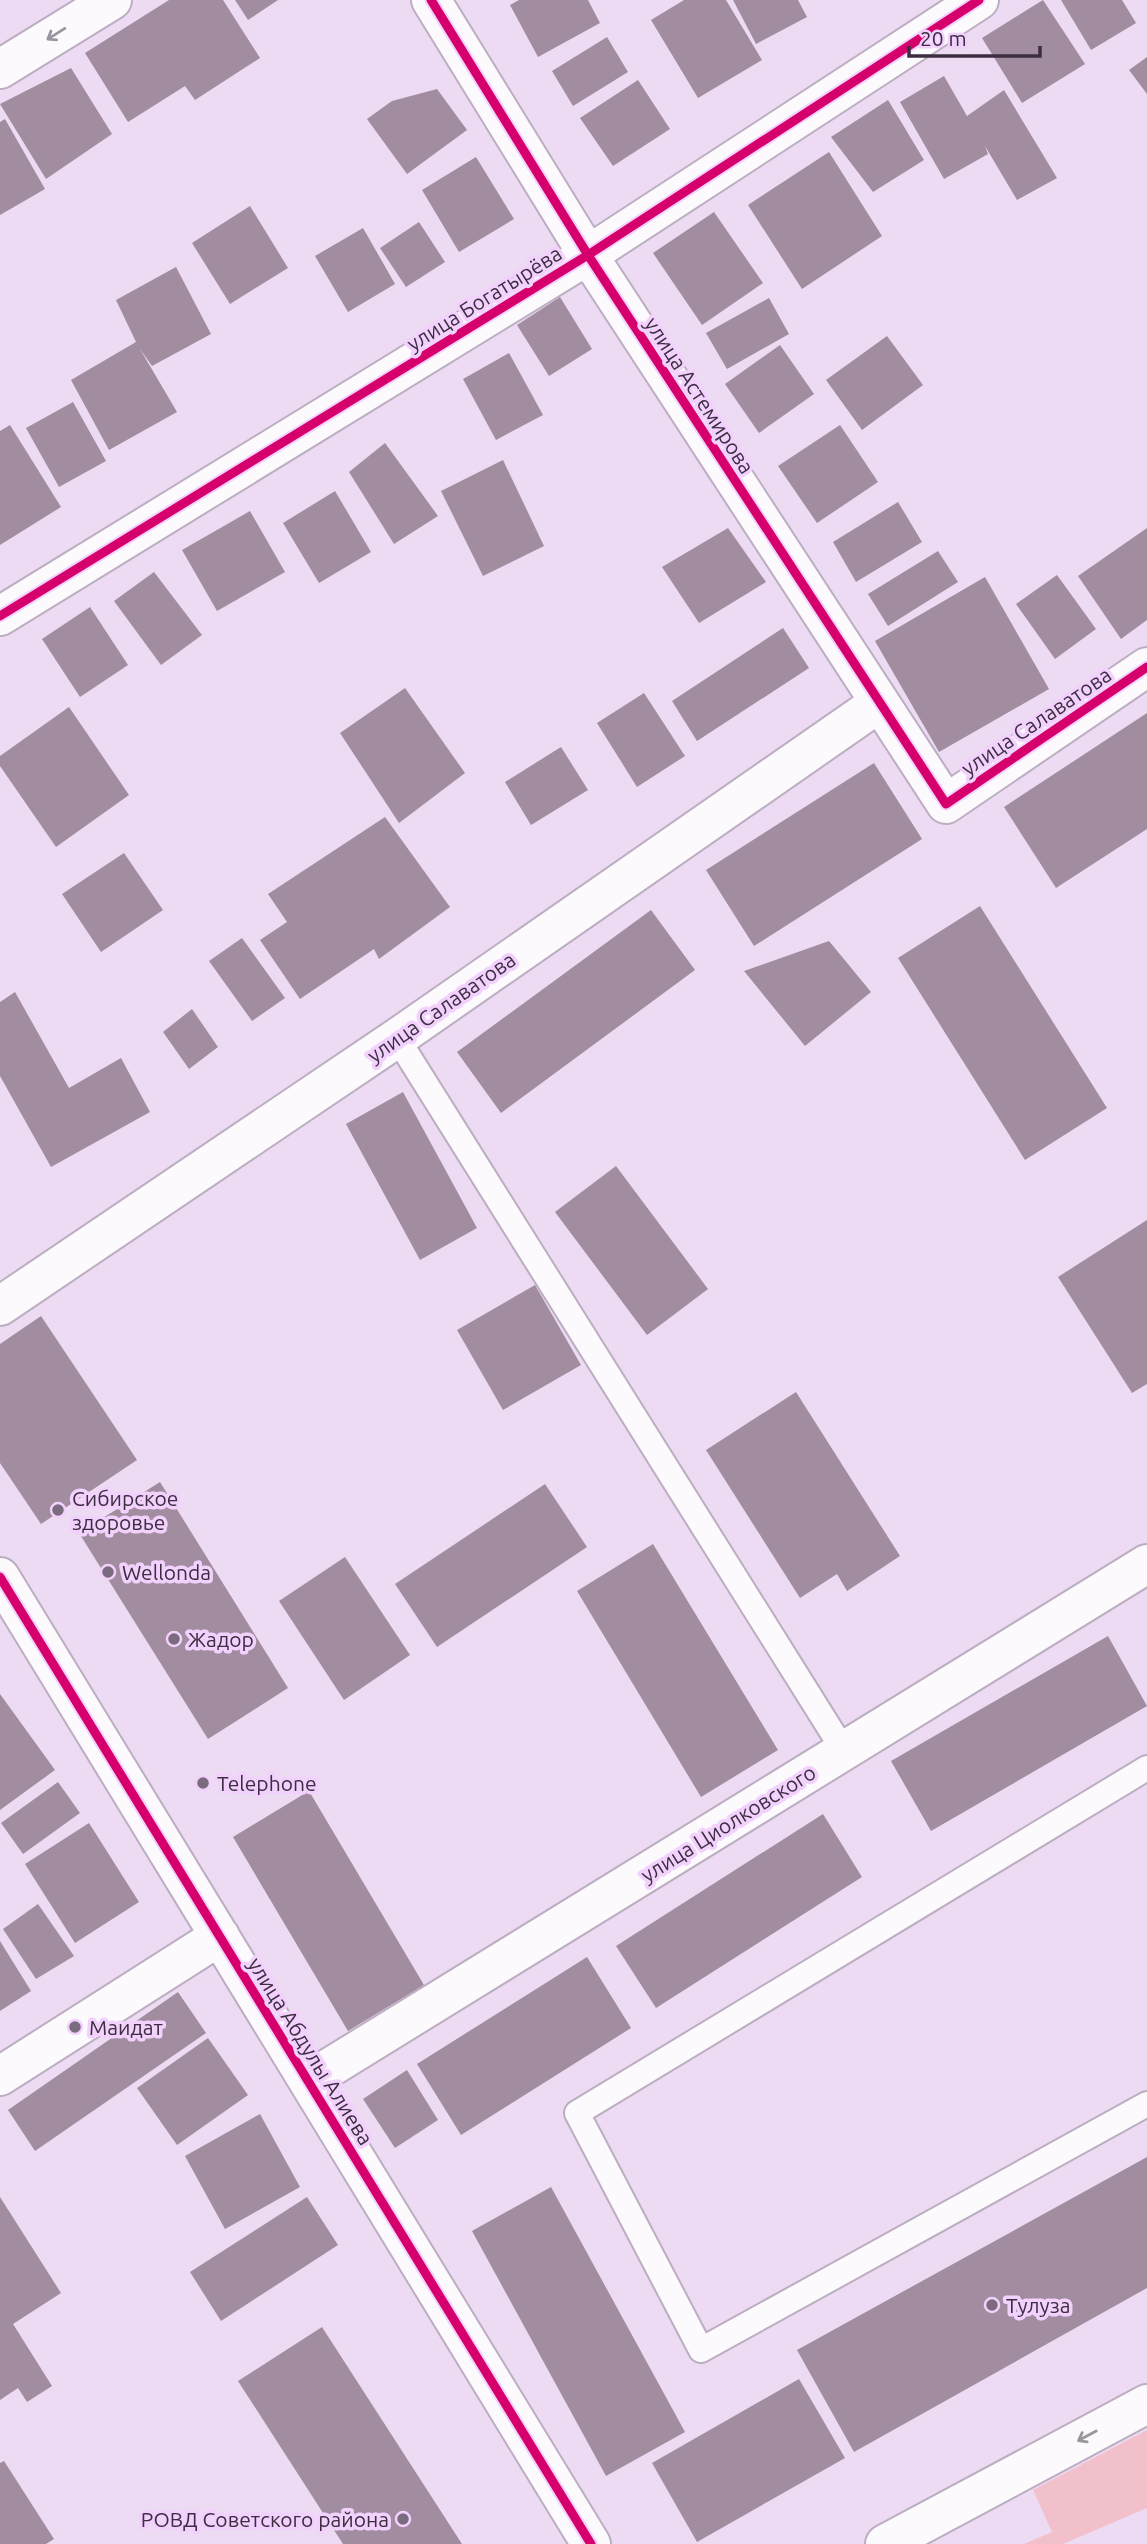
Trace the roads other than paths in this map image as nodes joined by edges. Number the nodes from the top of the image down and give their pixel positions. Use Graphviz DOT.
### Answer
graph roads {
  1 [pos="112,0"];
  2 [pos="431,0"];
  3 [pos="979,0"];
  4 [pos="0,69"];
  5 [pos="588,255"];
  6 [pos="0,616"];
  7 [pos="1147,667"];
  8 [pos="879,703"];
  9 [pos="946,804"];
  10 [pos="397,1038"];
  11 [pos="0,1306"];
  12 [pos="1147,1564"];
  13 [pos="0,1577"];
  14 [pos="844,1751"];
  15 [pos="1147,1768"];
  16 [pos="220,1936"];
  17 [pos="0,2076"];
  18 [pos="308,2081"];
  19 [pos="1147,2104"];
  20 [pos="1147,2404"];
  21 [pos="591,2544"];
  22 [pos="885,2544"];
  1 -- 4 [label="street, one-way"];
  2 -- 5 [label="street, улица Астемирова"];
  3 -- 5 [label="street, улица Богатырёва"];
  5 -- 6 [label="street, улица Богатырёва"];
  5 -- 8 [label="street, улица Астемирова"];
  7 -- 9 [label="street, улица Салаватова"];
  8 -- 9 [label="street, улица Астемирова"];
  8 -- 10 [label="street, улица Салаватова"];
  10 -- 11 [label="street, улица Салаватова"];
  10 -- 14 [label="lane"];
  12 -- 14 [label="street, улица Циолковского"];
  13 -- 16 [label="street, улица Абдулы Алиева"];
  14 -- 18 [label="street, улица Циолковского"];
  15 -- 19 [label="lane"];
  16 -- 17 [label="street"];
  16 -- 18 [label="street, улица Абдулы Алиева"];
  18 -- 21 [label="street, улица Абдулы Алиева"];
  20 -- 22 [label="street, one-way"];
}
